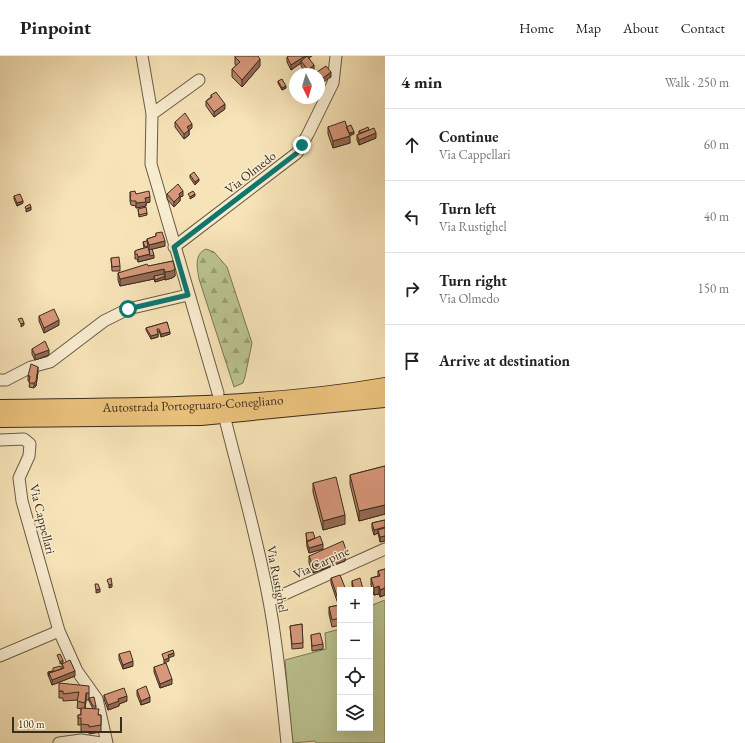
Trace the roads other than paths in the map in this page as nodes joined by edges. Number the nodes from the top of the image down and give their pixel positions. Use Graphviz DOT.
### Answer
graph roads {
  1 [pos="142,56"];
  2 [pos="336,56"];
  3 [pos="199,80"];
  4 [pos="152,114"];
  5 [pos="174,247"];
  6 [pos="188,295"];
  7 [pos="0,380"];
  8 [pos="385,386"];
  9 [pos="218,393"];
  10 [pos="385,398"];
  11 [pos="0,408"];
  12 [pos="0,419"];
  13 [pos="226,423"];
  14 [pos="0,440"];
  15 [pos="385,549"];
  16 [pos="269,601"];
  17 [pos="59,631"];
  18 [pos="0,656"];
  19 [pos="59,743"];
  20 [pos="101,743"];
  21 [pos="108,743"];
  22 [pos="287,743"];
  1 -- 4 [label="street"];
  2 -- 5 [label="street, Via Olmedo"];
  3 -- 4 [label="street"];
  4 -- 5 [label="street"];
  5 -- 6 [label="street"];
  6 -- 7 [label="street"];
  6 -- 9 [label="street"];
  8 -- 11 [label="highway, Autostrada Portogruaro-Conegliano"];
  10 -- 12 [label="highway, Autostrada Portogruaro-Conegliano"];
  13 -- 16 [label="street, Via Rustighel"];
  14 -- 17 [label="street, Via Cappellari"];
  15 -- 16 [label="street, Via Carpine"];
  16 -- 22 [label="street, Via Rustighel"];
  17 -- 18 [label="street"];
  17 -- 21 [label="street, Via Cappellari"];
  19 -- 20 [label="street"];
}
